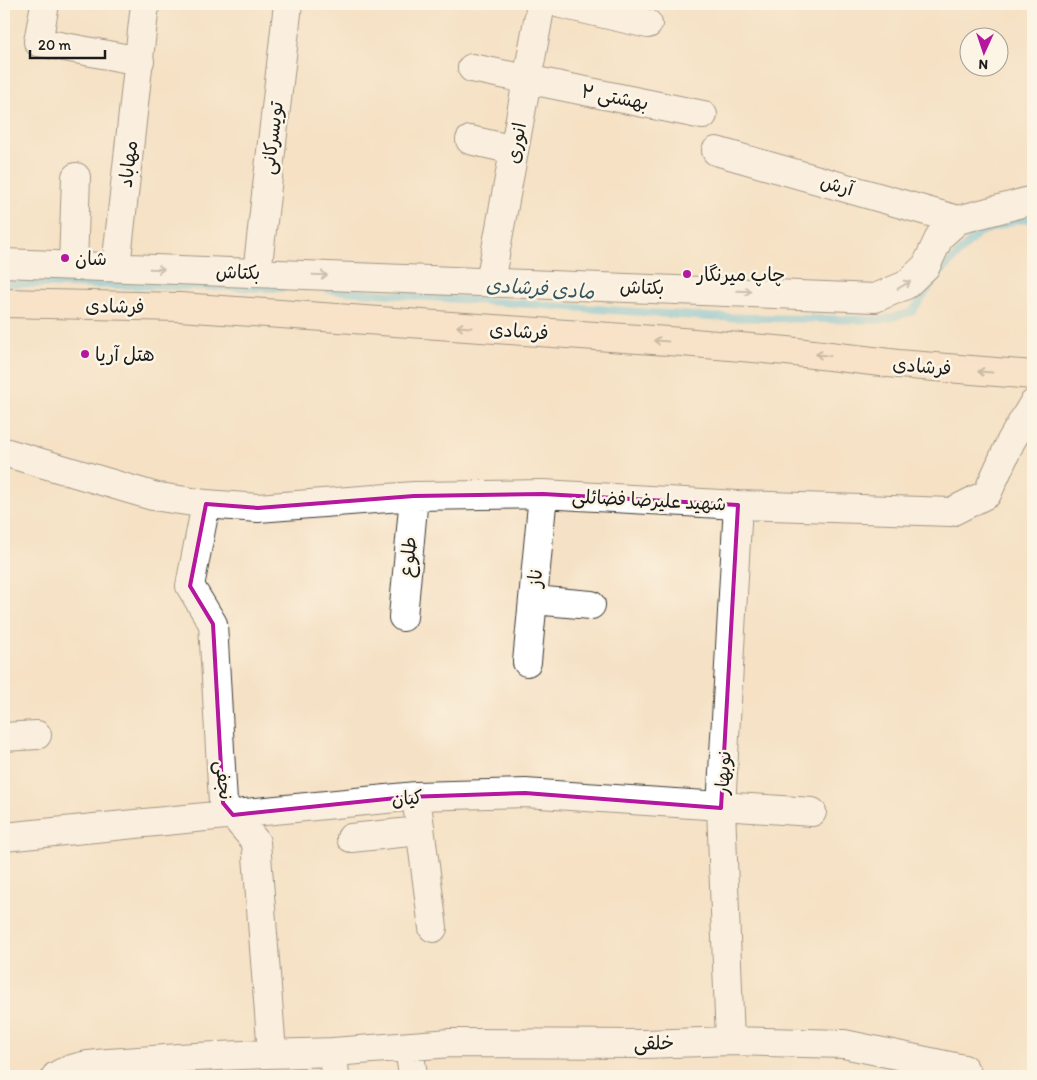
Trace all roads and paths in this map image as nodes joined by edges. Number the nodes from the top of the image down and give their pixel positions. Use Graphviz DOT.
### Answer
graph roads {
  1 [pos="45,4"];
  2 [pos="145,4"];
  3 [pos="288,4"];
  4 [pos="541,4"];
  5 [pos="561,4"];
  6 [pos="631,15"];
  7 [pos="140,61"];
  8 [pos="472,68"];
  9 [pos="527,80"];
  10 [pos="703,115"];
  11 [pos="470,140"];
  12 [pos="514,150"];
  13 [pos="716,151"];
  14 [pos="76,177"];
  15 [pos="1033,200"];
  16 [pos="958,220"];
  17 [pos="4,263"];
  18 [pos="73,265"];
  19 [pos="116,267"];
  20 [pos="257,273"];
  21 [pos="490,282"];
  22 [pos="4,303"];
  23 [pos="1033,375"];
  24 [pos="1033,404"];
  25 [pos="1022,441"];
  26 [pos="4,452"];
  27 [pos="543,494"];
  28 [pos="414,496"];
  29 [pos="206,504"];
  30 [pos="738,505"];
  31 [pos="533,600"];
  32 [pos="591,605"];
  33 [pos="403,617"];
  34 [pos="527,662"];
  35 [pos="37,735"];
  36 [pos="4,737"];
  37 [pos="416,796"];
  38 [pos="721,808"];
  39 [pos="812,812"];
  40 [pos="233,815"];
  41 [pos="420,831"];
  42 [pos="4,836"];
  43 [pos="351,838"];
  44 [pos="433,928"];
  45 [pos="730,1041"];
  46 [pos="409,1046"];
  47 [pos="272,1053"];
  48 [pos="334,1064"];
  49 [pos="61,1073"];
  50 [pos="412,1076"];
  51 [pos="968,1076"];
  1 -- 7 [label="street"];
  2 -- 7 [label="street, مهاباد"];
  3 -- 20 [label="street, تویسرکانی"];
  4 -- 9 [label="street, انوری"];
  5 -- 6 [label="street"];
  7 -- 19 [label="street, مهاباد"];
  8 -- 9 [label="street, بهشتی ۲"];
  9 -- 10 [label="street, بهشتی ۲"];
  9 -- 12 [label="street, انوری"];
  11 -- 12 [label="street"];
  12 -- 21 [label="street, انوری"];
  13 -- 16 [label="street, آرش"];
  14 -- 18 [label="street"];
  15 -- 16 [label="street, بکتاش"];
  21 -- 16 [label="street, بکتاش, one-way"];
  17 -- 18 [label="street, بکتاش"];
  18 -- 19 [label="street, بکتاش"];
  19 -- 20 [label="street, بکتاش, one-way"];
  20 -- 21 [label="street, بکتاش, one-way"];
  23 -- 22 [label="main road, فرشادی, one-way"];
  24 -- 25 [label="street, شهید علیرضا فضائلی"];
  25 -- 30 [label="street, شهید علیرضا فضائلی"];
  26 -- 29 [label="street"];
  27 -- 28 [label="street, شهید علیرضا فضائلی"];
  27 -- 30 [label="street, شهید علیرضا فضائلی"];
  27 -- 31 [label="street, ناز"];
  28 -- 29 [label="street, شهید علیرضا فضائلی"];
  28 -- 33 [label="street, طلوع"];
  29 -- 40 [label="street, نجفی"];
  30 -- 38 [label="street, نوبهار"];
  31 -- 32 [label="street"];
  31 -- 34 [label="street, ناز"];
  35 -- 36 [label="street"];
  37 -- 38 [label="street, کیان"];
  37 -- 40 [label="street, کیان"];
  37 -- 41 [label="street"];
  38 -- 39 [label="street, کیان"];
  38 -- 45 [label="street, نوبهار"];
  40 -- 42 [label="street, کیان"];
  40 -- 47 [label="street, نجفی"];
  41 -- 43 [label="street"];
  41 -- 44 [label="street"];
  45 -- 46 [label="street, خلقی"];
  45 -- 51 [label="street, خلقی"];
  46 -- 48 [label="street, خلقی"];
  46 -- 50 [label="street"];
  47 -- 48 [label="street, خلقی"];
  47 -- 49 [label="street, خلقی"];
}
